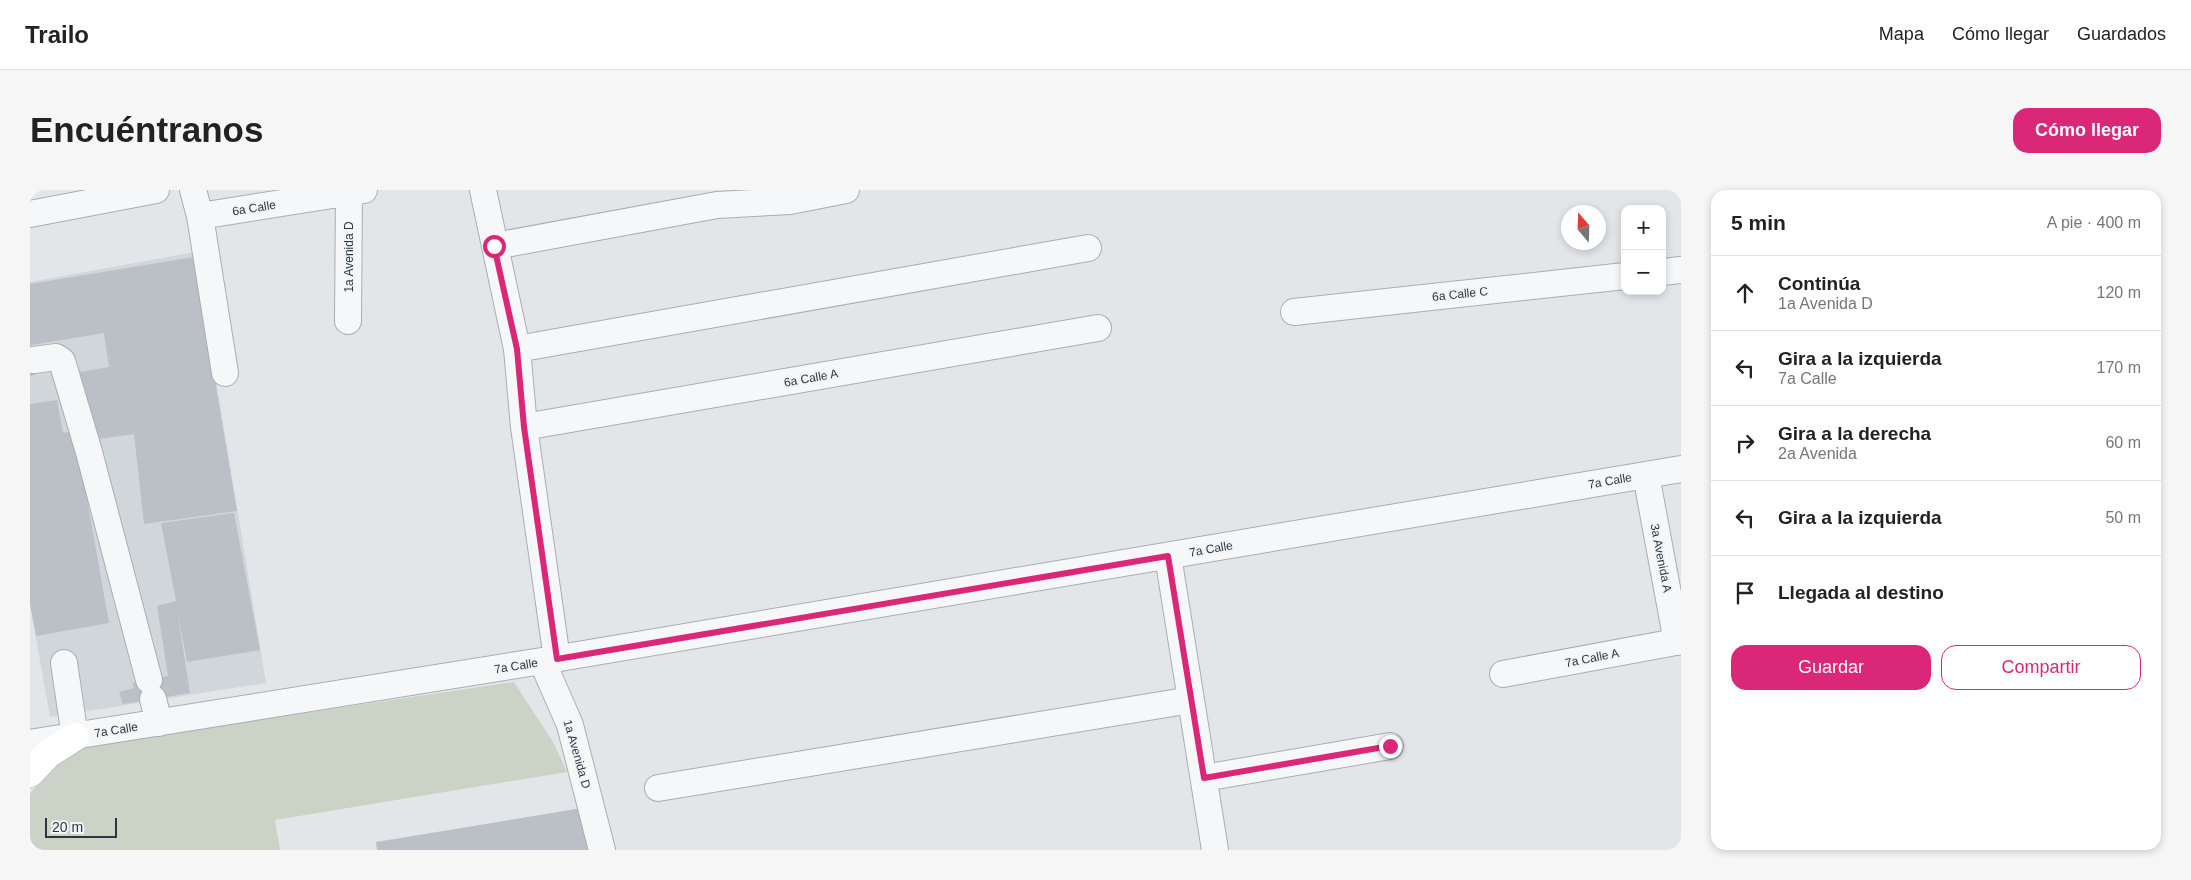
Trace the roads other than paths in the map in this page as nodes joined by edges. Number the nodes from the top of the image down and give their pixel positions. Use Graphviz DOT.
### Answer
graph roads {
  1 [pos="156,190"];
  2 [pos="193,190"];
  3 [pos="483,190"];
  4 [pos="846,190"];
  5 [pos="357,191"];
  6 [pos="30,214"];
  7 [pos="200,216"];
  8 [pos="494,246"];
  9 [pos="1088,248"];
  10 [pos="1681,270"];
  11 [pos="1666,272"];
  12 [pos="1621,276"];
  13 [pos="1294,312"];
  14 [pos="348,321"];
  15 [pos="1098,328"];
  16 [pos="517,349"];
  17 [pos="34,360"];
  18 [pos="225,373"];
  19 [pos="524,427"];
  20 [pos="1681,469"];
  21 [pos="1646,475"];
  22 [pos="1168,556"];
  23 [pos="1679,642"];
  24 [pos="550,660"];
  25 [pos="64,662"];
  26 [pos="1503,674"];
  27 [pos="1191,700"];
  28 [pos="154,701"];
  29 [pos="75,737"];
  30 [pos="30,743"];
  31 [pos="1390,746"];
  32 [pos="30,773"];
  33 [pos="1204,778"];
  34 [pos="658,788"];
  35 [pos="602,850"];
  36 [pos="1216,850"];
  1 -- 6 [label="street"];
  2 -- 7 [label="street"];
  3 -- 8 [label="street, 1a Avenida D"];
  4 -- 8 [label="street"];
  5 -- 7 [label="street, 6a Calle"];
  5 -- 14 [label="street, 1a Avenida D"];
  7 -- 18 [label="street"];
  8 -- 16 [label="street, 1a Avenida D"];
  9 -- 16 [label="street"];
  10 -- 11 [label="street"];
  12 -- 13 [label="street, 6a Calle C"];
  15 -- 19 [label="street, 6a Calle A"];
  16 -- 19 [label="street, 1a Avenida D"];
  17 -- 28 [label="street"];
  19 -- 24 [label="street, 1a Avenida D"];
  20 -- 21 [label="street, 7a Calle"];
  21 -- 22 [label="street, 7a Calle"];
  21 -- 23 [label="street, 3a Avenida A"];
  22 -- 24 [label="street, 7a Calle"];
  22 -- 27 [label="street"];
  23 -- 26 [label="street, 7a Calle A"];
  24 -- 28 [label="street, 7a Calle"];
  24 -- 35 [label="street, 1a Avenida D"];
  25 -- 29 [label="street"];
  27 -- 33 [label="street"];
  27 -- 34 [label="street"];
  28 -- 29 [label="street, 7a Calle"];
  29 -- 30 [label="street, 7a Calle"];
  29 -- 32 [label="main road"];
  31 -- 33 [label="street"];
  33 -- 36 [label="street"];
}
